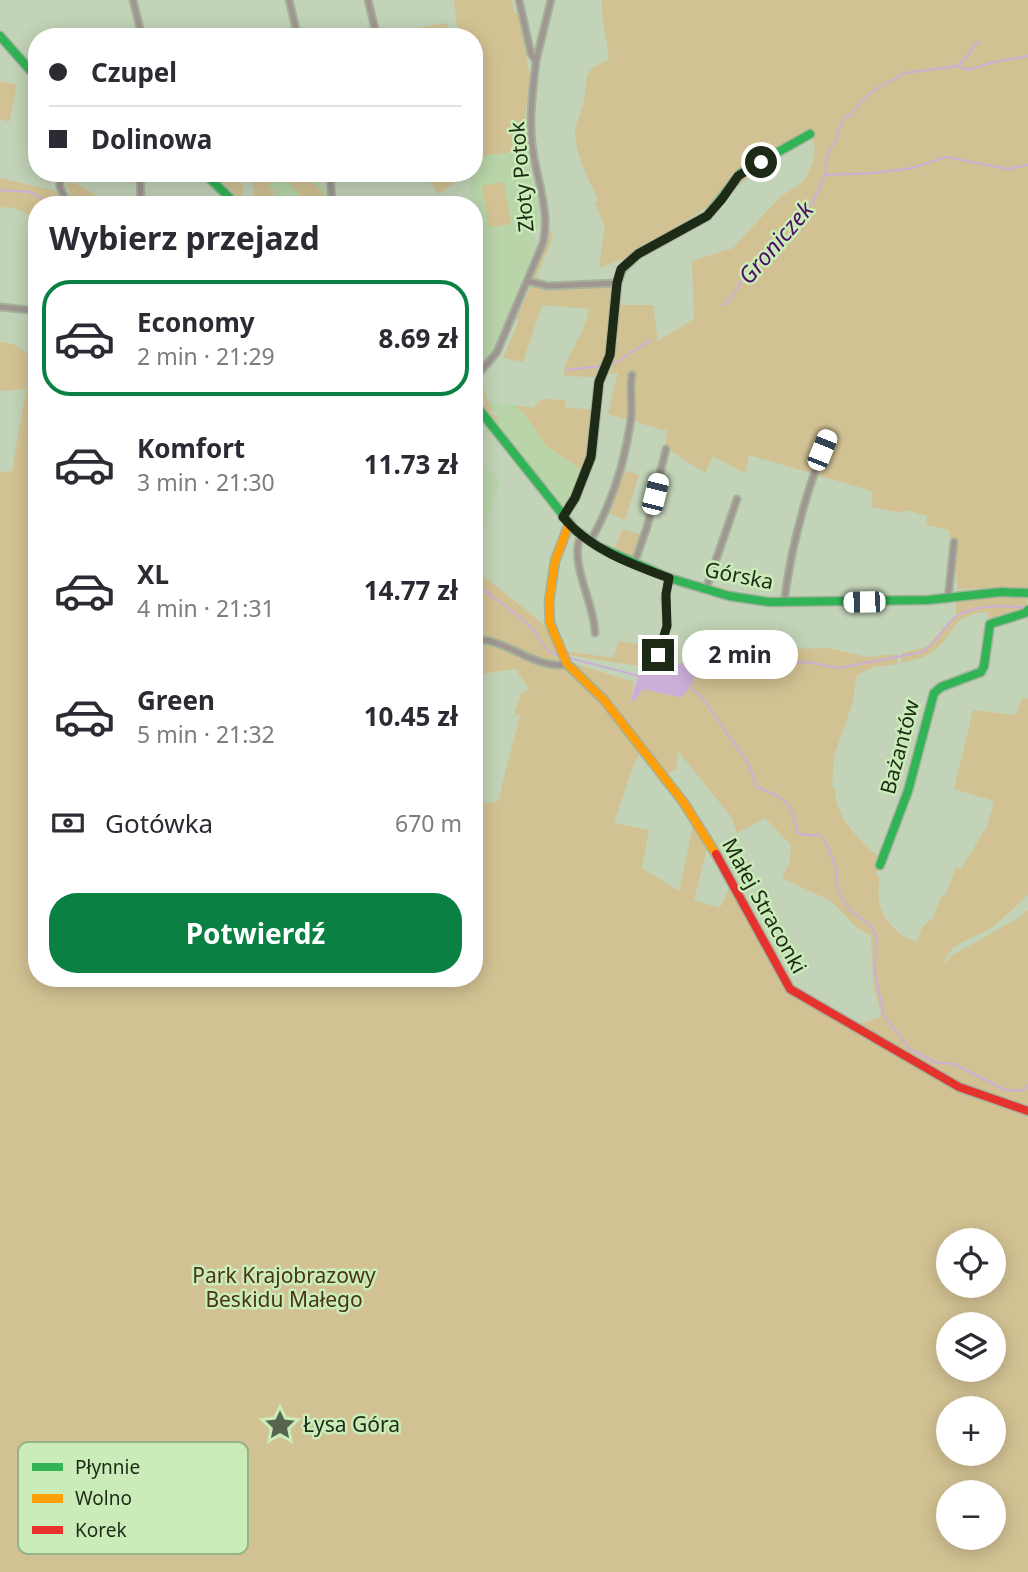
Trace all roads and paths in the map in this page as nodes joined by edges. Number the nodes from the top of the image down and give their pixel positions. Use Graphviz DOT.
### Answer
graph roads {
  1 [pos="133,0"];
  2 [pos="289,0"];
  3 [pos="368,0"];
  4 [pos="519,0"];
  5 [pos="551,0"];
  6 [pos="140,28"];
  7 [pos="296,28"];
  8 [pos="375,28"];
  9 [pos="0,36"];
  10 [pos="536,61"];
  11 [pos="28,68"];
  12 [pos="810,134"];
  13 [pos="213,182"];
  14 [pos="228,196"];
  15 [pos="527,281"];
  16 [pos="617,283"];
  17 [pos="0,307"];
  18 [pos="28,310"];
  19 [pos="483,368"];
  20 [pos="632,375"];
  21 [pos="483,415"];
  22 [pos="828,436"];
  23 [pos="667,449"];
  24 [pos="737,499"];
  25 [pos="566,521"];
  26 [pos="581,536"];
  27 [pos="590,542"];
  28 [pos="954,542"];
  29 [pos="634,564"];
  30 [pos="669,578"];
  31 [pos="706,589"];
  32 [pos="1028,593"];
  33 [pos="948,599"];
  34 [pos="784,603"];
  35 [pos="1028,611"];
  36 [pos="595,633"];
  37 [pos="483,641"];
  38 [pos="658,655"];
  39 [pos="565,659"];
  40 [pos="880,865"];
  41 [pos="1028,1111"];
  1 -- 6 [label="street"];
  2 -- 7 [label="street"];
  3 -- 8 [label="street"];
  4 -- 10 [label="street, Złoty Potok"];
  5 -- 10 [label="street"];
  9 -- 11 [label="street"];
  10 -- 15 [label="street, Złoty Potok"];
  12 -- 16 [label="street"];
  13 -- 14 [label="street"];
  15 -- 16 [label="street"];
  15 -- 19 [label="street, Złoty Potok"];
  16 -- 25 [label="street, Małej Straconki"];
  17 -- 18 [label="street"];
  20 -- 27 [label="street"];
  21 -- 25 [label="street, Górska"];
  22 -- 34 [label="street"];
  23 -- 29 [label="street"];
  24 -- 31 [label="street"];
  25 -- 26 [label="street, Górska"];
  25 -- 39 [label="street, Małej Straconki"];
  26 -- 27 [label="street, Górska"];
  26 -- 36 [label="street"];
  27 -- 29 [label="street, Górska"];
  28 -- 33 [label="street"];
  29 -- 30 [label="street, Górska"];
  30 -- 31 [label="street, Górska"];
  30 -- 38 [label="street"];
  31 -- 34 [label="street, Górska"];
  32 -- 33 [label="street, Górska"];
  33 -- 34 [label="street, Górska"];
  35 -- 40 [label="street, Bażantów"];
  37 -- 39 [label="street"];
  39 -- 41 [label="street, Małej Straconki"];
}
